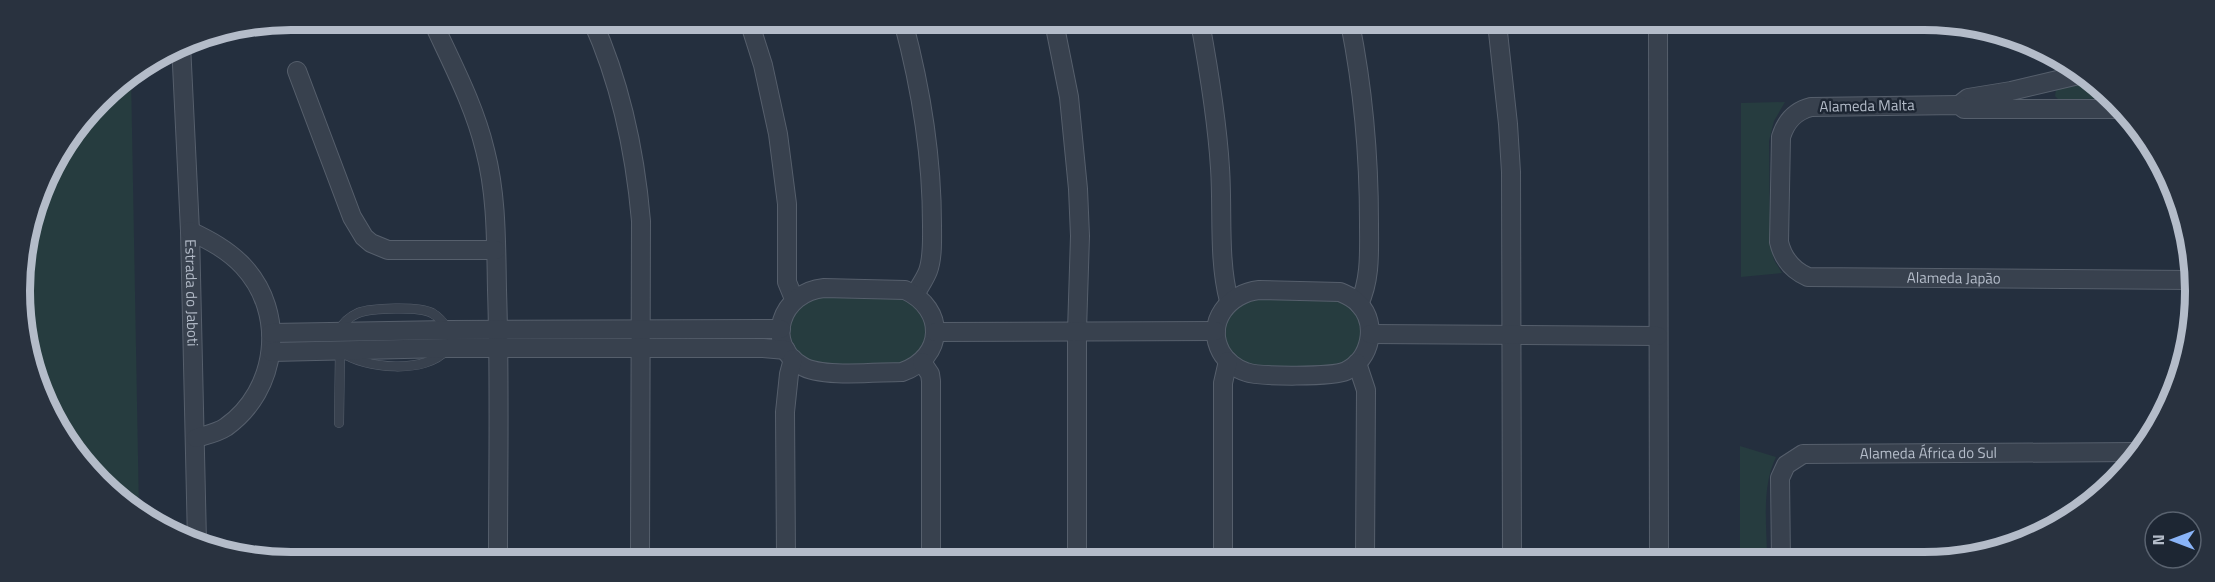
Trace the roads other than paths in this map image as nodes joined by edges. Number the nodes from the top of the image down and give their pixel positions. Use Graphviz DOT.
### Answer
graph roads {
  1 [pos="437,30"];
  2 [pos="596,30"];
  3 [pos="752,30"];
  4 [pos="906,30"];
  5 [pos="1056,30"];
  6 [pos="1201,30"];
  7 [pos="1351,30"];
  8 [pos="1498,30"];
  9 [pos="1658,30"];
  10 [pos="182,54"];
  11 [pos="297,71"];
  12 [pos="2073,77"];
  13 [pos="1959,105"];
  14 [pos="2111,108"];
  15 [pos="1780,199"];
  16 [pos="190,231"];
  17 [pos="496,250"];
  18 [pos="2184,280"];
  19 [pos="915,295"];
  20 [pos="794,299"];
  21 [pos="1230,301"];
  22 [pos="1359,304"];
  23 [pos="781,329"];
  24 [pos="447,330"];
  25 [pos="640,330"];
  26 [pos="499,331"];
  27 [pos="1077,331"];
  28 [pos="1216,331"];
  29 [pos="338,332"];
  30 [pos="935,332"];
  31 [pos="271,333"];
  32 [pos="1370,334"];
  33 [pos="1512,335"];
  34 [pos="1658,336"];
  35 [pos="447,348"];
  36 [pos="640,348"];
  37 [pos="499,350"];
  38 [pos="340,351"];
  39 [pos="272,352"];
  40 [pos="789,355"];
  41 [pos="1228,361"];
  42 [pos="922,362"];
  43 [pos="1357,363"];
  44 [pos="339,423"];
  45 [pos="196,438"];
  46 [pos="2129,452"];
  47 [pos="197,534"];
  48 [pos="498,552"];
  49 [pos="640,552"];
  50 [pos="786,552"];
  51 [pos="931,552"];
  52 [pos="1077,552"];
  53 [pos="1223,552"];
  54 [pos="1365,552"];
  55 [pos="1512,552"];
  56 [pos="1659,552"];
  57 [pos="1780,552"];
  1 -- 17 [label="street"];
  2 -- 25 [label="street"];
  3 -- 20 [label="street"];
  4 -- 19 [label="street"];
  5 -- 27 [label="street"];
  6 -- 21 [label="street"];
  7 -- 22 [label="street"];
  8 -- 33 [label="street"];
  9 -- 34 [label="street"];
  10 -- 16 [label="street, Estrada do Jaboti"];
  11 -- 17 [label="street"];
  12 -- 13 [label="street, Alameda Malta"];
  13 -- 14 [label="street, Alameda Malta"];
  13 -- 15 [label="street, Alameda Malta"];
  15 -- 18 [label="street, Alameda Japão"];
  16 -- 31 [label="street"];
  16 -- 45 [label="street, Estrada do Jaboti"];
  17 -- 26 [label="street"];
  19 -- 20 [label="street"];
  19 -- 30 [label="street"];
  20 -- 23 [label="street"];
  21 -- 22 [label="street"];
  21 -- 28 [label="street"];
  22 -- 32 [label="street"];
  23 -- 25 [label="street"];
  23 -- 40 [label="street"];
  24 -- 26 [label="street"];
  24 -- 29 [label="street"];
  24 -- 35 [label="street"];
  25 -- 26 [label="street"];
  25 -- 36 [label="street"];
  26 -- 37 [label="street"];
  27 -- 28 [label="street"];
  27 -- 30 [label="street"];
  27 -- 52 [label="street"];
  28 -- 41 [label="street"];
  29 -- 31 [label="street"];
  29 -- 38 [label="street"];
  30 -- 42 [label="street"];
  31 -- 39 [label="street"];
  32 -- 33 [label="street"];
  32 -- 43 [label="street"];
  33 -- 34 [label="street"];
  33 -- 55 [label="street"];
  34 -- 56 [label="street"];
  35 -- 37 [label="street"];
  35 -- 38 [label="street"];
  36 -- 37 [label="street"];
  36 -- 40 [label="street"];
  36 -- 49 [label="street"];
  37 -- 48 [label="street"];
  38 -- 39 [label="street"];
  38 -- 44 [label="lane"];
  39 -- 45 [label="street"];
  40 -- 42 [label="street"];
  40 -- 50 [label="street"];
  41 -- 43 [label="street"];
  41 -- 53 [label="street"];
  42 -- 51 [label="street"];
  43 -- 54 [label="street"];
  45 -- 47 [label="street, Estrada do Jaboti"];
  46 -- 57 [label="street, Alameda África do Sul"];
}
